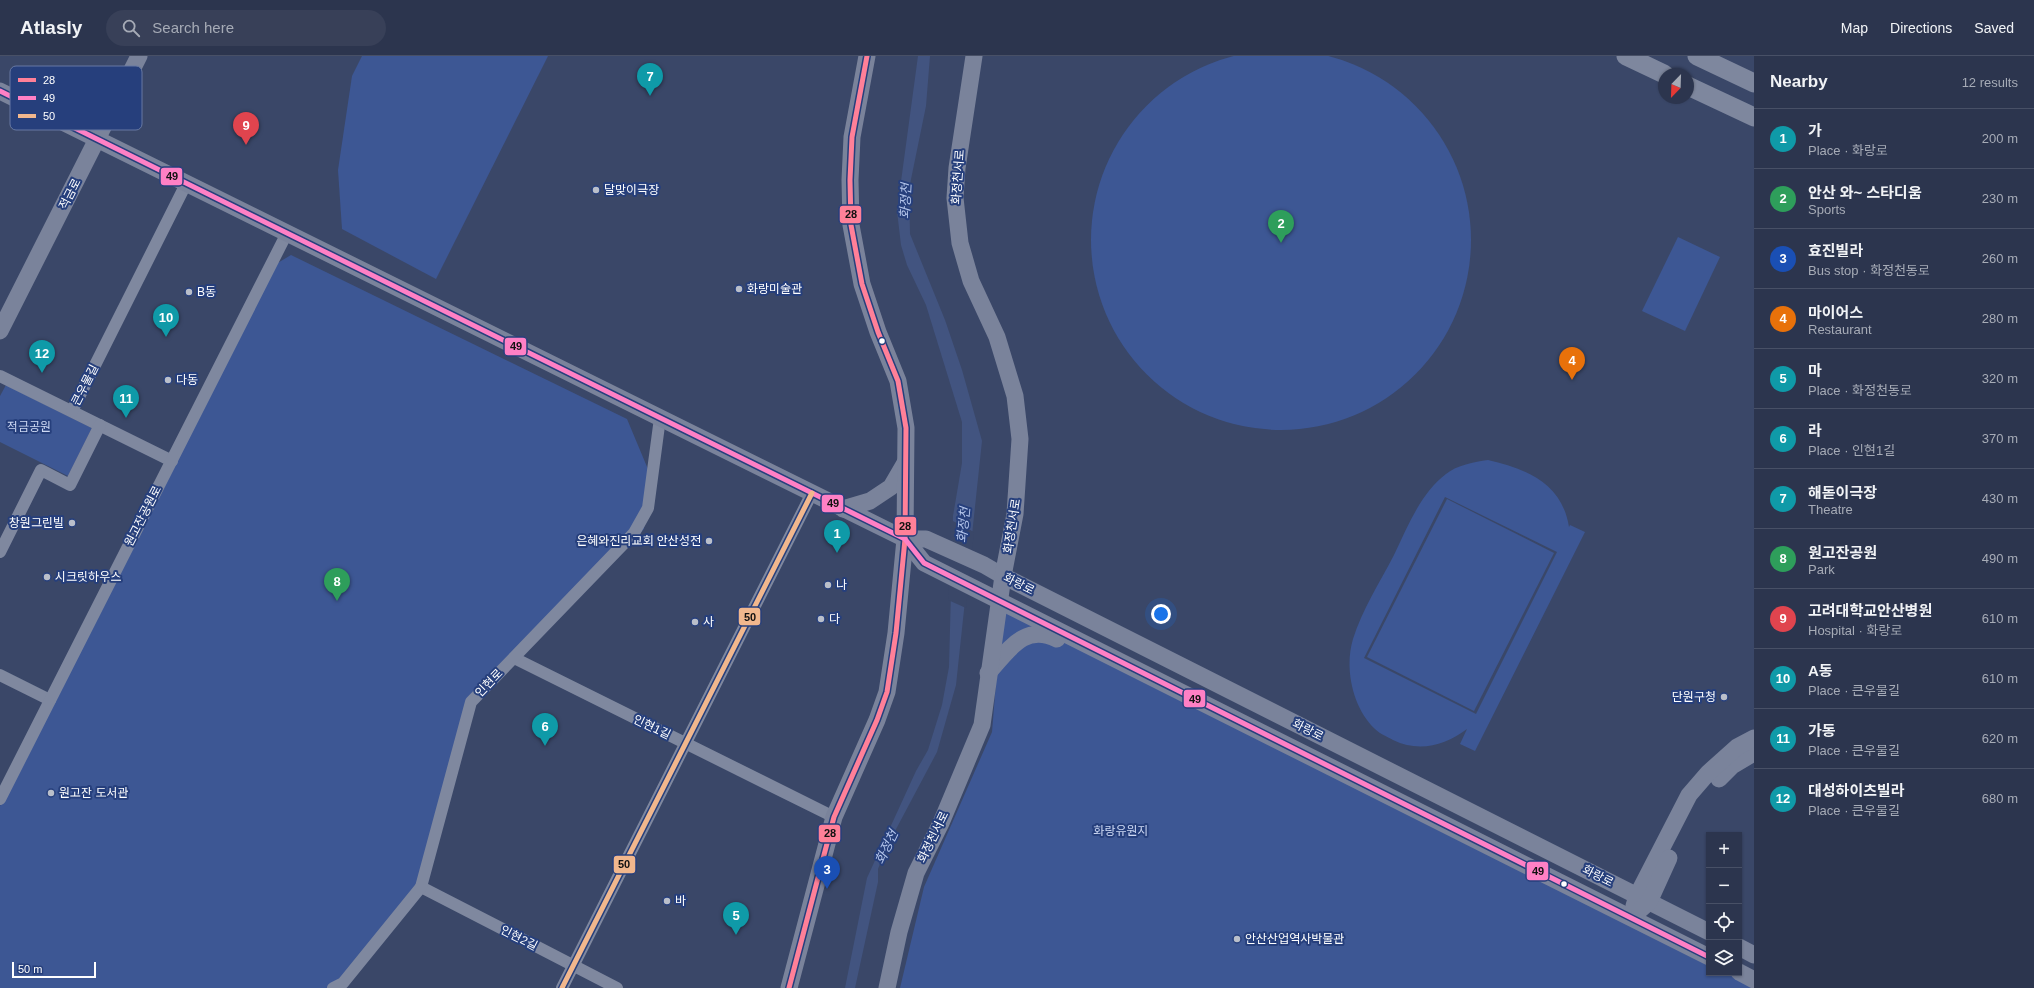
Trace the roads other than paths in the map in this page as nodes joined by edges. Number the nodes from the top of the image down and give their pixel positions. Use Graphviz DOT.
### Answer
graph roads {
  1 [pos="139,56"];
  2 [pos="867,56"];
  3 [pos="974,56"];
  4 [pos="1626,56"];
  5 [pos="1704,60"];
  6 [pos="134,66"];
  7 [pos="1658,71"];
  8 [pos="1754,74"];
  9 [pos="1754,83"];
  10 [pos="1694,89"];
  11 [pos="0,91"];
  12 [pos="10,96"];
  13 [pos="1754,117"];
  14 [pos="80,130"];
  15 [pos="102,130"];
  16 [pos="98,139"];
  17 [pos="187,182"];
  18 [pos="287,233"];
  19 [pos="0,331"];
  20 [pos="0,376"];
  21 [pos="72,411"];
  22 [pos="660,418"];
  23 [pos="100,425"];
  24 [pos="172,461"];
  25 [pos="906,461"];
  26 [pos="812,494"];
  27 [pos="842,509"];
  28 [pos="905,540"];
  29 [pos="0,552"];
  30 [pos="1003,576"];
  31 [pos="999,602"];
  32 [pos="1093,649"];
  33 [pos="514,658"];
  34 [pos="988,673"];
  35 [pos="0,675"];
  36 [pos="50,700"];
  37 [pos="1754,738"];
  38 [pos="686,744"];
  39 [pos="1754,753"];
  40 [pos="0,799"];
  41 [pos="834,817"];
  42 [pos="421,887"];
  43 [pos="1643,899"];
  44 [pos="1632,919"];
  45 [pos="1706,930"];
  46 [pos="1742,949"];
  47 [pos="1754,955"];
  48 [pos="1706,956"];
  49 [pos="573,966"];
  50 [pos="1742,974"];
  51 [pos="1754,980"];
  52 [pos="343,986"];
  53 [pos="562,988"];
  54 [pos="617,988"];
  55 [pos="788,988"];
  56 [pos="887,988"];
  1 -- 6 [label="street, 적금로"];
  2 -- 25 [label="street"];
  3 -- 30 [label="street, 화정천서로"];
  4 -- 7 [label="main road"];
  5 -- 8 [label="main road"];
  5 -- 9 [label="main road"];
  10 -- 13 [label="main road"];
  11 -- 12 [label="street, 화랑로"];
  14 -- 16 [label="street, 화랑로"];
  15 -- 16 [label="street, 적금로"];
  16 -- 17 [label="street, 화랑로"];
  16 -- 19 [label="street, 적금로"];
  17 -- 18 [label="street, 화랑로"];
  17 -- 21 [label="street, 큰우물길"];
  18 -- 22 [label="street, 화랑로"];
  18 -- 24 [label="street, 원고잔공원로"];
  20 -- 21 [label="street"];
  21 -- 23 [label="street, 큰우물길"];
  22 -- 26 [label="street, 화랑로"];
  22 -- 33 [label="street, 인현로"];
  23 -- 24 [label="street, 큰우물길"];
  23 -- 29 [label="street"];
  24 -- 36 [label="street, 원고잔공원로"];
  25 -- 27 [label="street"];
  25 -- 28 [label="street"];
  26 -- 27 [label="street, 화랑로"];
  26 -- 38 [label="street"];
  27 -- 28 [label="street, 화랑로"];
  28 -- 30 [label="street, 화랑로"];
  28 -- 31 [label="street, 화랑로"];
  28 -- 41 [label="street"];
  30 -- 31 [label="street, 화정천서로"];
  30 -- 43 [label="street, 화랑로"];
  31 -- 32 [label="street, 화랑로"];
  31 -- 34 [label="street, 화정천서로"];
  32 -- 34 [label="street"];
  32 -- 44 [label="street, 화랑로"];
  33 -- 38 [label="street, 인현1길"];
  33 -- 42 [label="street, 인현로"];
  34 -- 56 [label="street, 화정천서로"];
  35 -- 36 [label="street"];
  36 -- 40 [label="street, 원고잔공원로"];
  37 -- 43 [label="street"];
  38 -- 41 [label="street, 인현1길"];
  38 -- 49 [label="street"];
  39 -- 43 [label="street"];
  41 -- 55 [label="street"];
  42 -- 49 [label="street, 인현2길"];
  42 -- 52 [label="street, 인현로"];
  43 -- 44 [label="street"];
  43 -- 45 [label="street, 화랑로"];
  44 -- 48 [label="street, 화랑로"];
  46 -- 47 [label="street"];
  49 -- 53 [label="street"];
  49 -- 54 [label="street, 인현2길"];
  50 -- 51 [label="street"];
}
